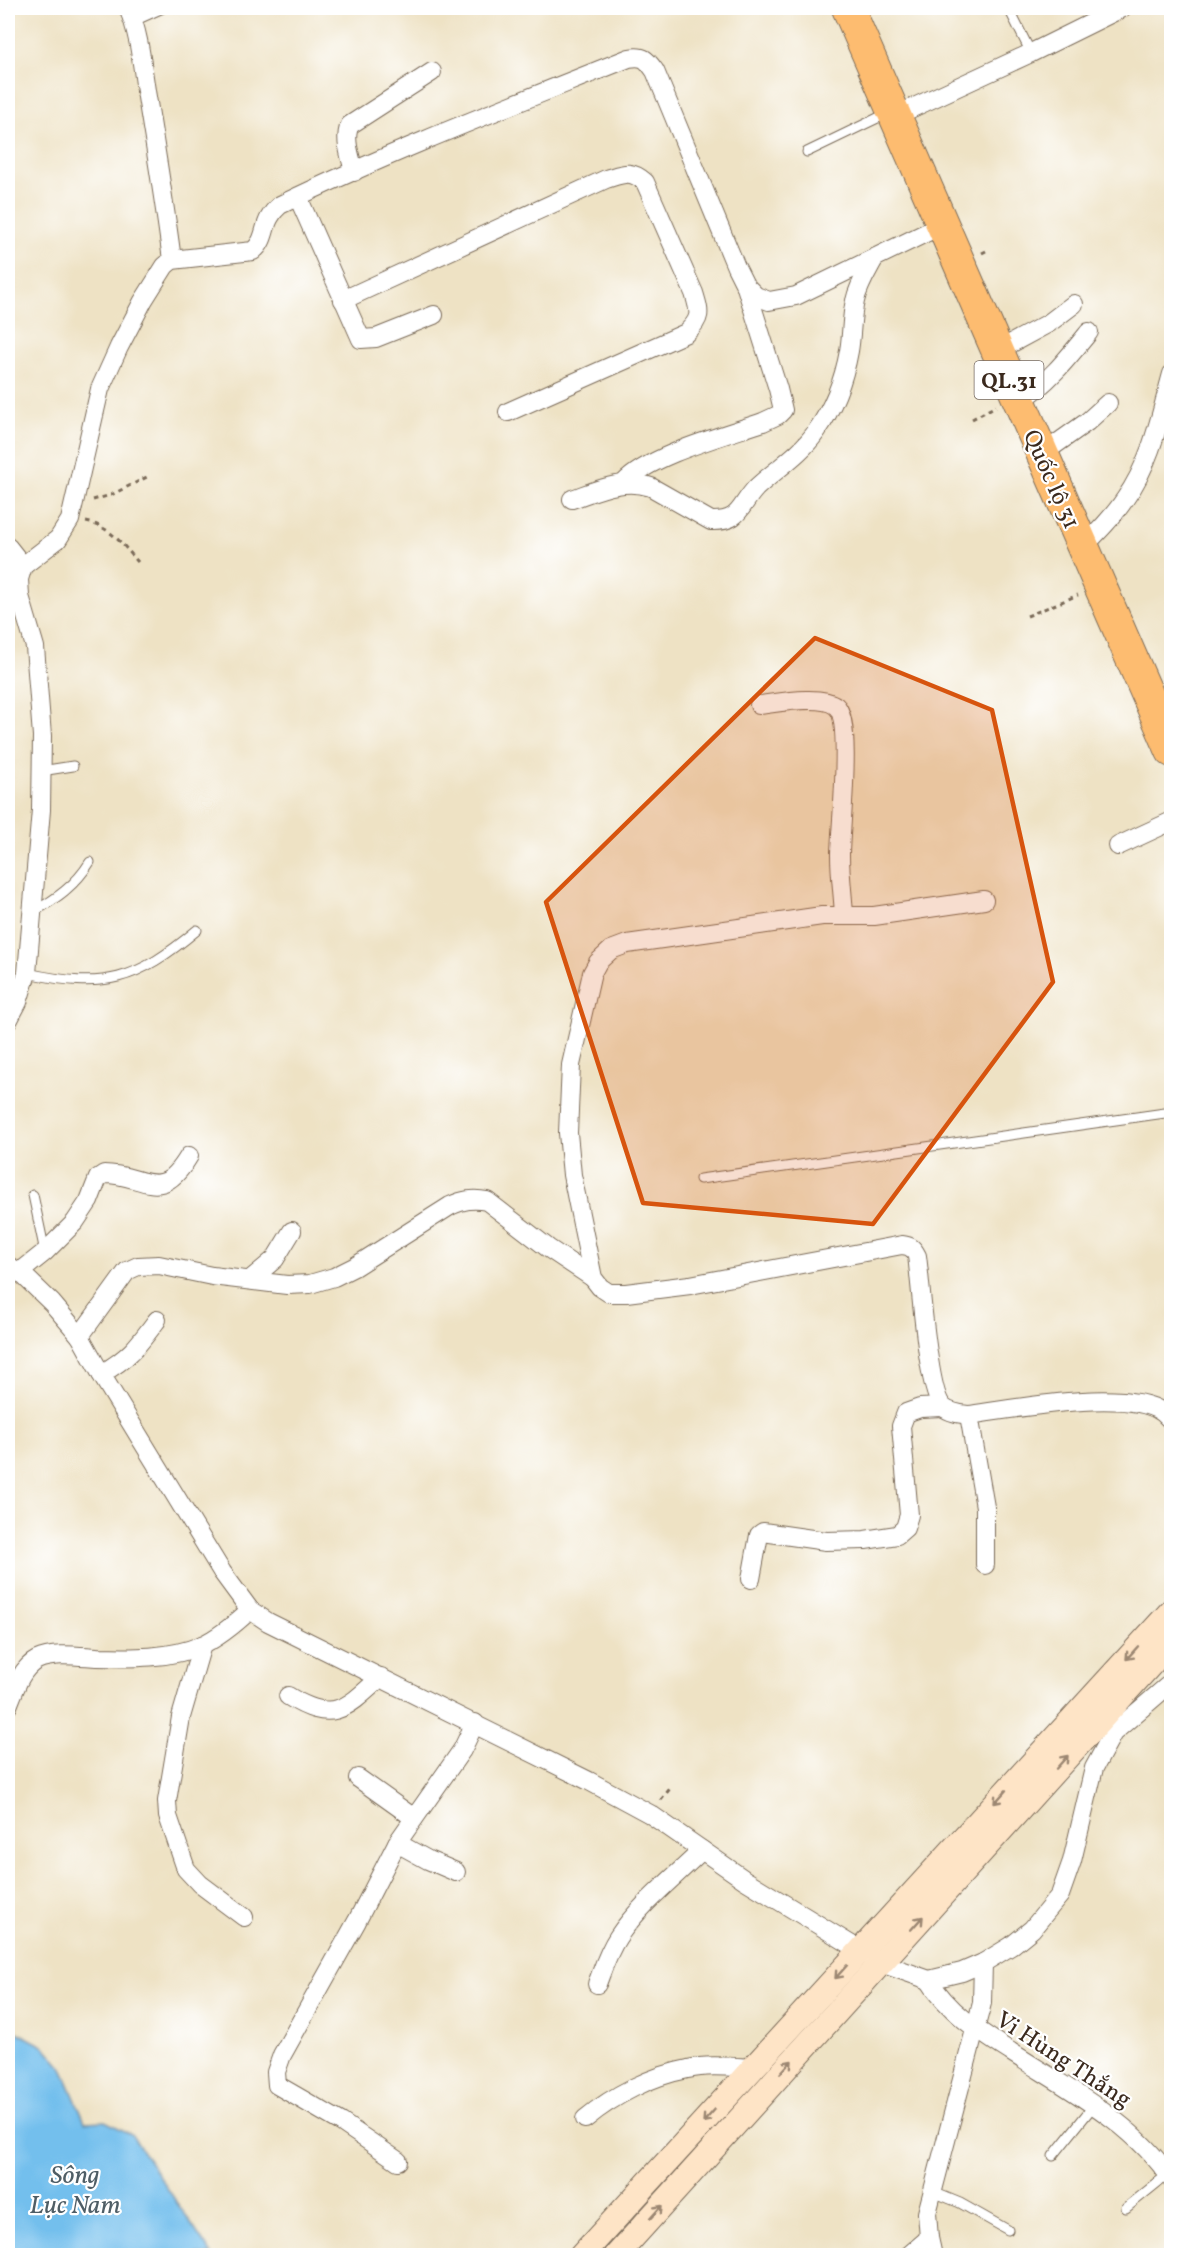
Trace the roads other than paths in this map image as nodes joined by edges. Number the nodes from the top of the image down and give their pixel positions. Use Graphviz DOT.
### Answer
graph roads {
  1 [pos="163,8"];
  2 [pos="848,8"];
  3 [pos="1122,8"];
  4 [pos="1009,9"];
  5 [pos="131,14"];
  6 [pos="1031,53"];
  7 [pos="432,72"];
  8 [pos="894,113"];
  9 [pos="807,152"];
  10 [pos="354,172"];
  11 [pos="298,197"];
  12 [pos="942,225"];
  13 [pos="874,259"];
  14 [pos="172,260"];
  15 [pos="745,285"];
  16 [pos="343,300"];
  17 [pos="1074,304"];
  18 [pos="434,315"];
  19 [pos="1089,332"];
  20 [pos="997,351"];
  21 [pos="1172,374"];
  22 [pos="1019,402"];
  23 [pos="1108,403"];
  24 [pos="508,412"];
  25 [pos="1042,454"];
  26 [pos="624,483"];
  27 [pos="572,499"];
  28 [pos="8,547"];
  29 [pos="1082,548"];
  30 [pos="23,566"];
  31 [pos="759,705"];
  32 [pos="1172,751"];
  33 [pos="73,766"];
  34 [pos="41,771"];
  35 [pos="1172,821"];
  36 [pos="1118,846"];
  37 [pos="90,862"];
  38 [pos="984,900"];
  39 [pos="33,912"];
  40 [pos="844,915"];
  41 [pos="197,930"];
  42 [pos="27,973"];
  43 [pos="8,1021"];
  44 [pos="1172,1112"];
  45 [pos="189,1156"];
  46 [pos="700,1179"];
  47 [pos="33,1195"];
  48 [pos="292,1231"];
  49 [pos="45,1252"];
  50 [pos="14,1269"];
  51 [pos="593,1278"];
  52 [pos="250,1280"];
  53 [pos="157,1320"];
  54 [pos="80,1336"];
  55 [pos="101,1374"];
  56 [pos="943,1407"];
  57 [pos="969,1415"];
  58 [pos="1172,1421"];
  59 [pos="985,1565"];
  60 [pos="751,1579"];
  61 [pos="250,1610"];
  62 [pos="1172,1610"];
  63 [pos="1172,1641"];
  64 [pos="202,1645"];
  65 [pos="381,1677"];
  66 [pos="1172,1682"];
  67 [pos="288,1696"];
  68 [pos="8,1706"];
  69 [pos="475,1723"];
  70 [pos="358,1778"];
  71 [pos="414,1818"];
  72 [pos="398,1842"];
  73 [pos="702,1850"];
  74 [pos="456,1872"];
  75 [pos="244,1917"];
  76 [pos="861,1950"];
  77 [pos="982,1962"];
  78 [pos="881,1963"];
  79 [pos="929,1980"];
  80 [pos="597,1984"];
  81 [pos="976,2029"];
  82 [pos="753,2068"];
  83 [pos="1094,2105"];
  84 [pos="585,2119"];
  85 [pos="1053,2156"];
  86 [pos="398,2161"];
  87 [pos="1170,2177"];
  88 [pos="933,2192"];
  89 [pos="1126,2208"];
  90 [pos="1008,2230"];
  91 [pos="931,2247"];
  92 [pos="581,2256"];
  93 [pos="616,2256"];
  94 [pos="908,2256"];
  1 -- 5 [label="lane"];
  2 -- 8 [label="highway, Quốc lộ 31 / QL.31"];
  3 -- 6 [label="street"];
  4 -- 6 [label="lane"];
  5 -- 14 [label="street"];
  6 -- 8 [label="street"];
  7 -- 10 [label="street"];
  8 -- 9 [label="lane"];
  8 -- 12 [label="highway, Quốc lộ 31 / QL.31"];
  10 -- 11 [label="street"];
  10 -- 15 [label="street"];
  11 -- 14 [label="street"];
  11 -- 16 [label="street"];
  12 -- 13 [label="street"];
  12 -- 20 [label="highway, Quốc lộ 31 / QL.31"];
  13 -- 15 [label="street"];
  13 -- 26 [label="street"];
  14 -- 30 [label="street"];
  15 -- 26 [label="street"];
  16 -- 18 [label="street"];
  16 -- 24 [label="street"];
  17 -- 20 [label="street"];
  19 -- 22 [label="street"];
  20 -- 22 [label="highway, Quốc lộ 31 / QL.31"];
  21 -- 29 [label="street"];
  22 -- 25 [label="highway, Quốc lộ 31 / QL.31"];
  23 -- 25 [label="street"];
  25 -- 29 [label="highway, Quốc lộ 31 / QL.31"];
  26 -- 27 [label="street"];
  28 -- 30 [label="street"];
  29 -- 32 [label="highway, Quốc lộ 31 / QL.31"];
  30 -- 34 [label="street"];
  31 -- 40 [label="street"];
  33 -- 34 [label="lane"];
  34 -- 39 [label="street"];
  35 -- 36 [label="street"];
  37 -- 39 [label="lane"];
  38 -- 40 [label="street"];
  39 -- 42 [label="street"];
  40 -- 51 [label="street"];
  41 -- 42 [label="lane"];
  42 -- 43 [label="street"];
  44 -- 46 [label="lane"];
  45 -- 49 [label="street"];
  47 -- 49 [label="lane"];
  48 -- 52 [label="street"];
  49 -- 50 [label="street"];
  50 -- 54 [label="street"];
  51 -- 52 [label="street"];
  51 -- 56 [label="street"];
  52 -- 54 [label="street"];
  53 -- 55 [label="street"];
  54 -- 55 [label="street"];
  55 -- 61 [label="street"];
  56 -- 57 [label="street"];
  56 -- 60 [label="street"];
  57 -- 58 [label="street"];
  57 -- 59 [label="street"];
  61 -- 64 [label="street"];
  61 -- 65 [label="street"];
  62 -- 76 [label="street, one-way"];
  78 -- 63 [label="street, one-way"];
  64 -- 68 [label="street"];
  64 -- 75 [label="street"];
  65 -- 67 [label="street"];
  65 -- 69 [label="street"];
  66 -- 77 [label="street"];
  69 -- 71 [label="street"];
  69 -- 73 [label="street"];
  70 -- 71 [label="street"];
  71 -- 72 [label="street"];
  72 -- 74 [label="street"];
  72 -- 86 [label="street"];
  73 -- 76 [label="street"];
  73 -- 80 [label="street"];
  76 -- 78 [label="street"];
  76 -- 82 [label="street, one-way"];
  77 -- 79 [label="street"];
  77 -- 81 [label="street"];
  78 -- 79 [label="street"];
  93 -- 78 [label="street, one-way"];
  79 -- 81 [label="street, Vi Hùng Thắng"];
  81 -- 83 [label="street, Vi Hùng Thắng"];
  81 -- 88 [label="street"];
  82 -- 84 [label="street"];
  82 -- 92 [label="street, one-way"];
  83 -- 85 [label="lane"];
  83 -- 87 [label="street, Vi Hùng Thắng"];
  87 -- 89 [label="lane"];
  88 -- 90 [label="lane"];
  88 -- 91 [label="street"];
  91 -- 94 [label="street"];
}
